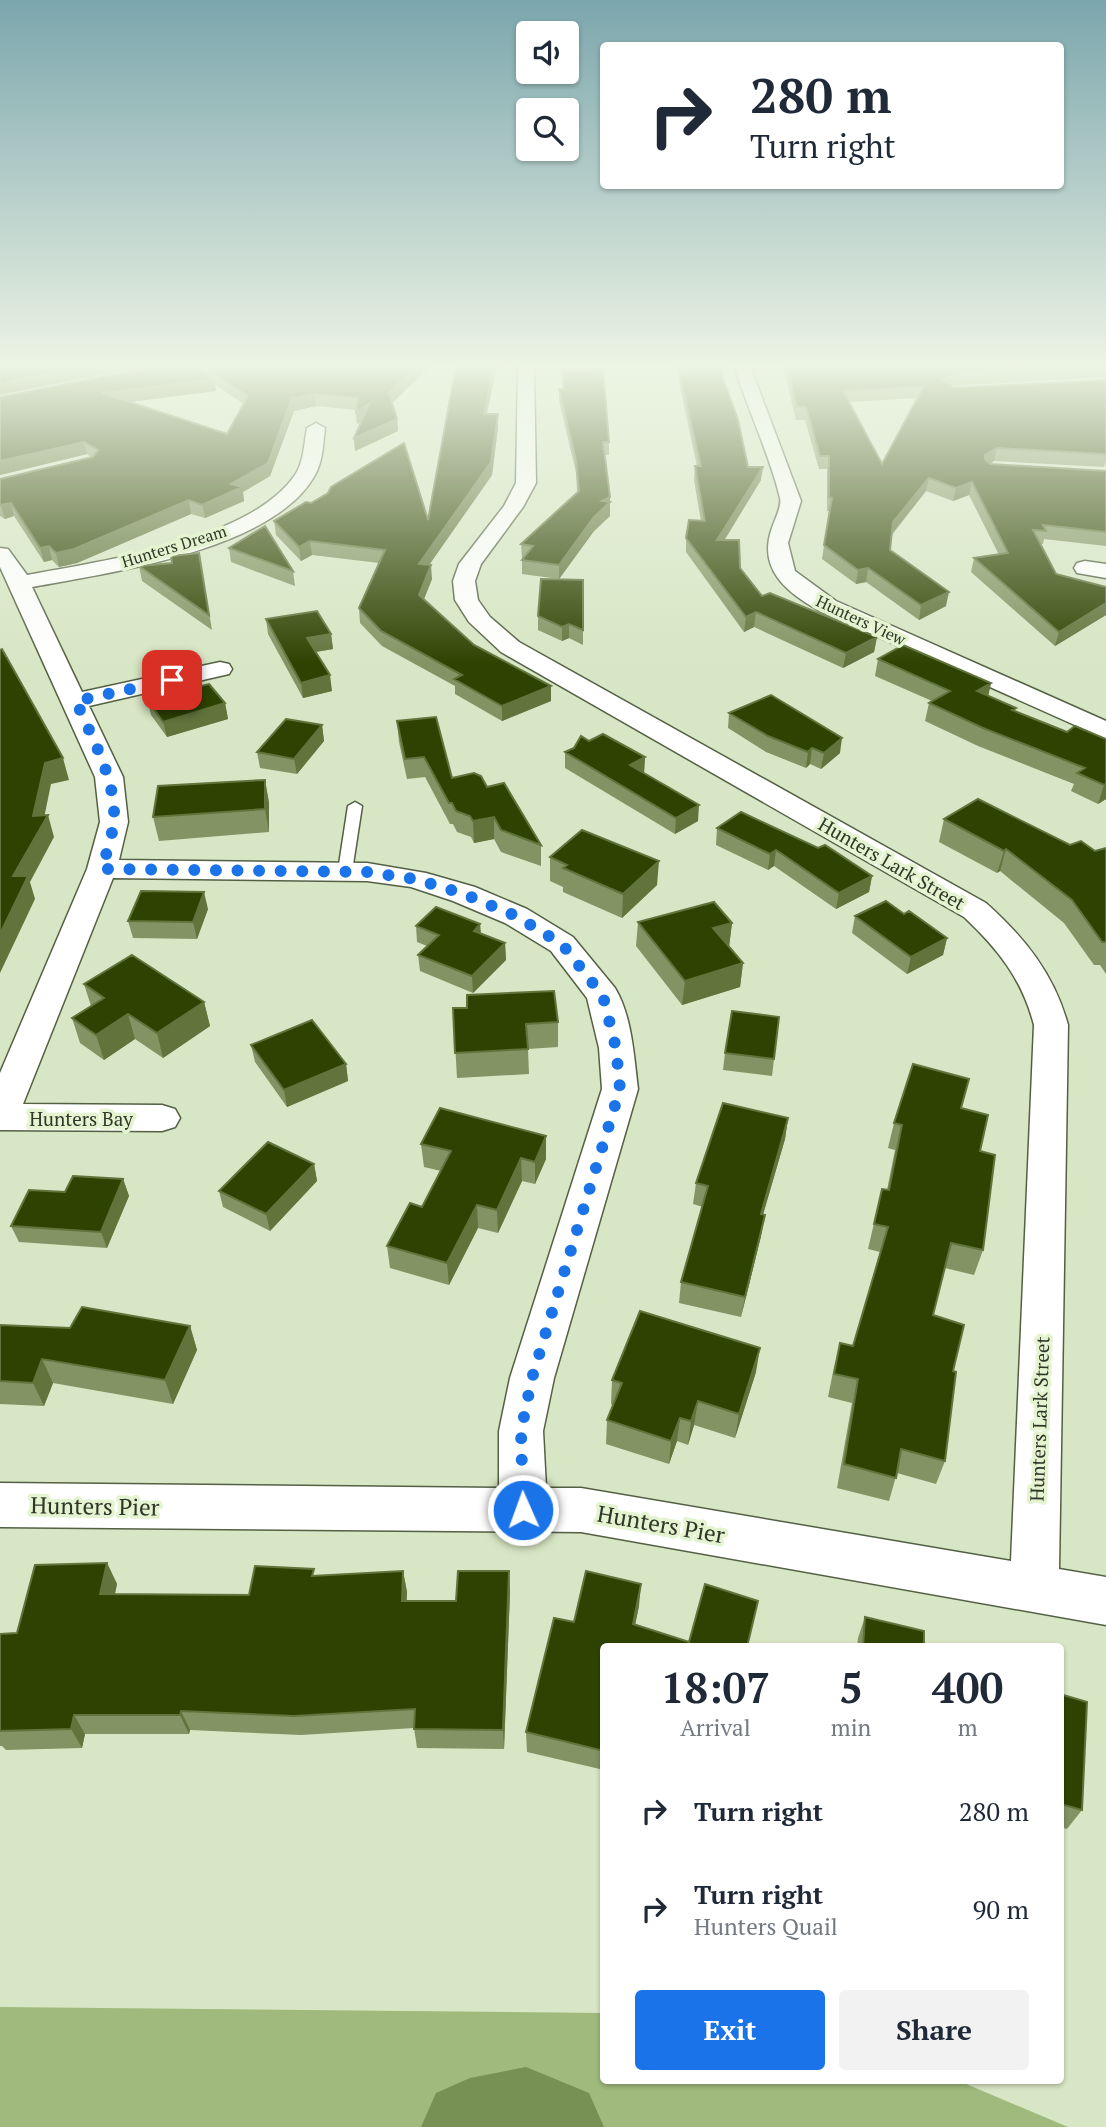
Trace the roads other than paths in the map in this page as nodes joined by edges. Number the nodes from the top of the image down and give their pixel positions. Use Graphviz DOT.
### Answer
graph roads {
  1 [pos="309,465"];
  2 [pos="526,465"];
  3 [pos="778,465"];
  4 [pos="0,554"];
  5 [pos="19,583"];
  6 [pos="220,669"];
  7 [pos="76,701"];
  8 [pos="1106,731"];
  9 [pos="355,806"];
  10 [pos="102,869"];
  11 [pos="345,871"];
  12 [pos="0,1116"];
  13 [pos="162,1118"];
  14 [pos="0,1505"];
  15 [pos="523,1510"];
  16 [pos="1034,1589"];
  17 [pos="1106,1601"];
  1 -- 5 [label="street, Hunters Dream"];
  2 -- 16 [label="street, Hunters Lark Street"];
  3 -- 8 [label="street, Hunters View"];
  4 -- 5 [label="street"];
  5 -- 7 [label="street"];
  6 -- 7 [label="street"];
  7 -- 10 [label="street"];
  9 -- 11 [label="lane"];
  10 -- 11 [label="street"];
  10 -- 12 [label="street"];
  11 -- 15 [label="street"];
  12 -- 13 [label="street, Hunters Bay"];
  14 -- 15 [label="street, Hunters Pier"];
  15 -- 16 [label="street, Hunters Pier"];
  16 -- 17 [label="street, Hunters Pier"];
}
